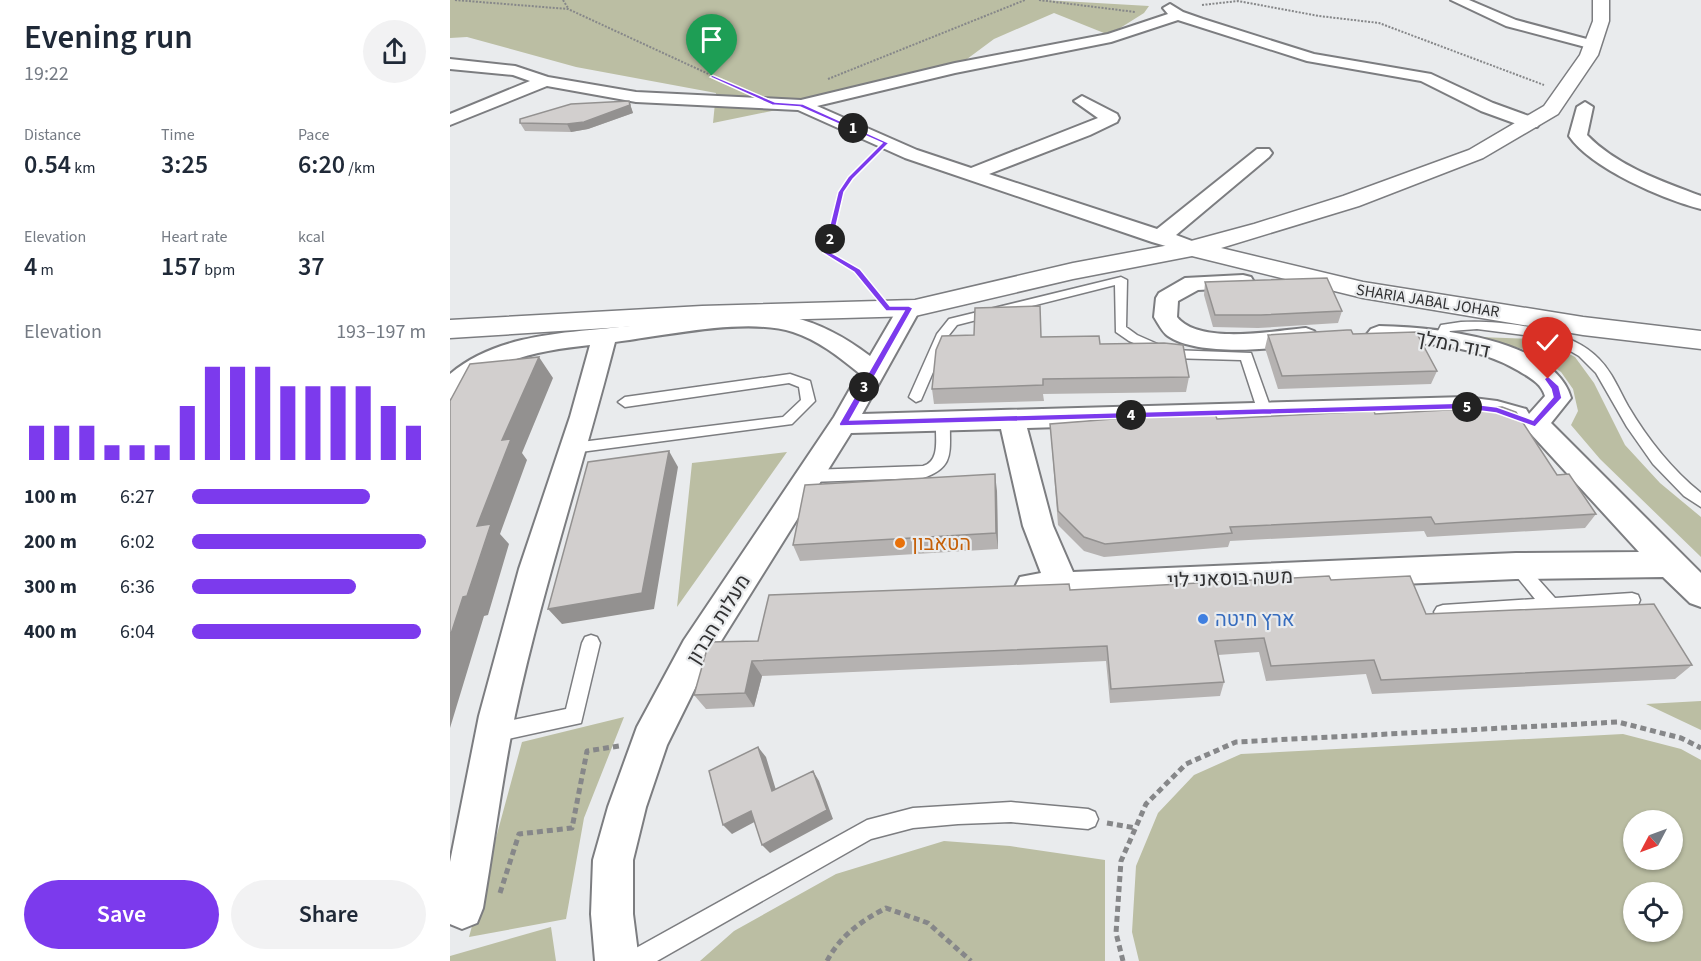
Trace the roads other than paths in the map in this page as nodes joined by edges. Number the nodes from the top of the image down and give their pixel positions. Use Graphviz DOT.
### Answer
graph roads {
  1 [pos="1458,0"];
  2 [pos="1601,0"];
  3 [pos="1593,45"];
  4 [pos="450,64"];
  5 [pos="545,81"];
  6 [pos="1082,101"];
  7 [pos="801,105"];
  8 [pos="1585,107"];
  9 [pos="450,120"];
  10 [pos="1531,123"];
  11 [pos="1263,153"];
  12 [pos="970,174"];
  13 [pos="1701,202"];
  14 [pos="1159,238"];
  15 [pos="1193,248"];
  16 [pos="1278,280"];
  17 [pos="899,309"];
  18 [pos="450,329"];
  19 [pos="1360,334"];
  20 [pos="605,336"];
  21 [pos="1326,336"];
  22 [pos="1441,338"];
  23 [pos="1701,340"];
  24 [pos="873,371"];
  25 [pos="450,390"];
  26 [pos="916,396"];
  27 [pos="625,402"];
  28 [pos="1265,412"];
  29 [pos="1012,419"];
  30 [pos="943,421"];
  31 [pos="843,424"];
  32 [pos="1535,424"];
  33 [pos="573,448"];
  34 [pos="810,476"];
  35 [pos="1701,501"];
  36 [pos="1671,564"];
  37 [pos="1516,566"];
  38 [pos="1064,585"];
  39 [pos="1005,588"];
  40 [pos="1701,593"];
  41 [pos="1632,600"];
  42 [pos="1551,605"];
  43 [pos="1443,612"];
  44 [pos="591,643"];
  45 [pos="494,733"];
  46 [pos="1088,819"];
  47 [pos="462,908"];
  48 [pos="617,961"];
  49 [pos="635,961"];
  1 -- 3 [label="street"];
  2 -- 3 [label="street"];
  3 -- 10 [label="street"];
  4 -- 5 [label="street"];
  5 -- 7 [label="street"];
  5 -- 9 [label="street"];
  6 -- 12 [label="street"];
  7 -- 10 [label="street"];
  7 -- 12 [label="street"];
  8 -- 13 [label="street"];
  10 -- 15 [label="street"];
  11 -- 14 [label="street"];
  12 -- 14 [label="street"];
  14 -- 15 [label="street"];
  15 -- 17 [label="street"];
  15 -- 23 [label="street, SHARIA JABAL JOHAR"];
  16 -- 21 [label="street"];
  17 -- 18 [label="street"];
  17 -- 24 [label="street, מעלות חברון"];
  19 -- 22 [label="street, דוד המלך"];
  20 -- 24 [label="street"];
  20 -- 25 [label="street"];
  20 -- 33 [label="street"];
  22 -- 32 [label="street, דוד המלך"];
  22 -- 35 [label="lane"];
  24 -- 31 [label="street, מעלות חברון"];
  26 -- 28 [label="lane"];
  27 -- 33 [label="lane"];
  28 -- 29 [label="street"];
  28 -- 32 [label="street"];
  29 -- 30 [label="street"];
  29 -- 38 [label="street"];
  30 -- 31 [label="street"];
  30 -- 34 [label="lane"];
  31 -- 34 [label="street, מעלות חברון"];
  32 -- 36 [label="street"];
  33 -- 45 [label="street"];
  34 -- 48 [label="street, מעלות חברון"];
  36 -- 37 [label="street, משה בוסאני לוי"];
  36 -- 40 [label="street"];
  37 -- 38 [label="street, משה בוסאני לוי"];
  37 -- 42 [label="lane"];
  38 -- 39 [label="street, משה בוסאני לוי"];
  41 -- 42 [label="lane"];
  42 -- 43 [label="lane"];
  44 -- 45 [label="lane"];
  45 -- 47 [label="street"];
  46 -- 49 [label="lane"];
}
